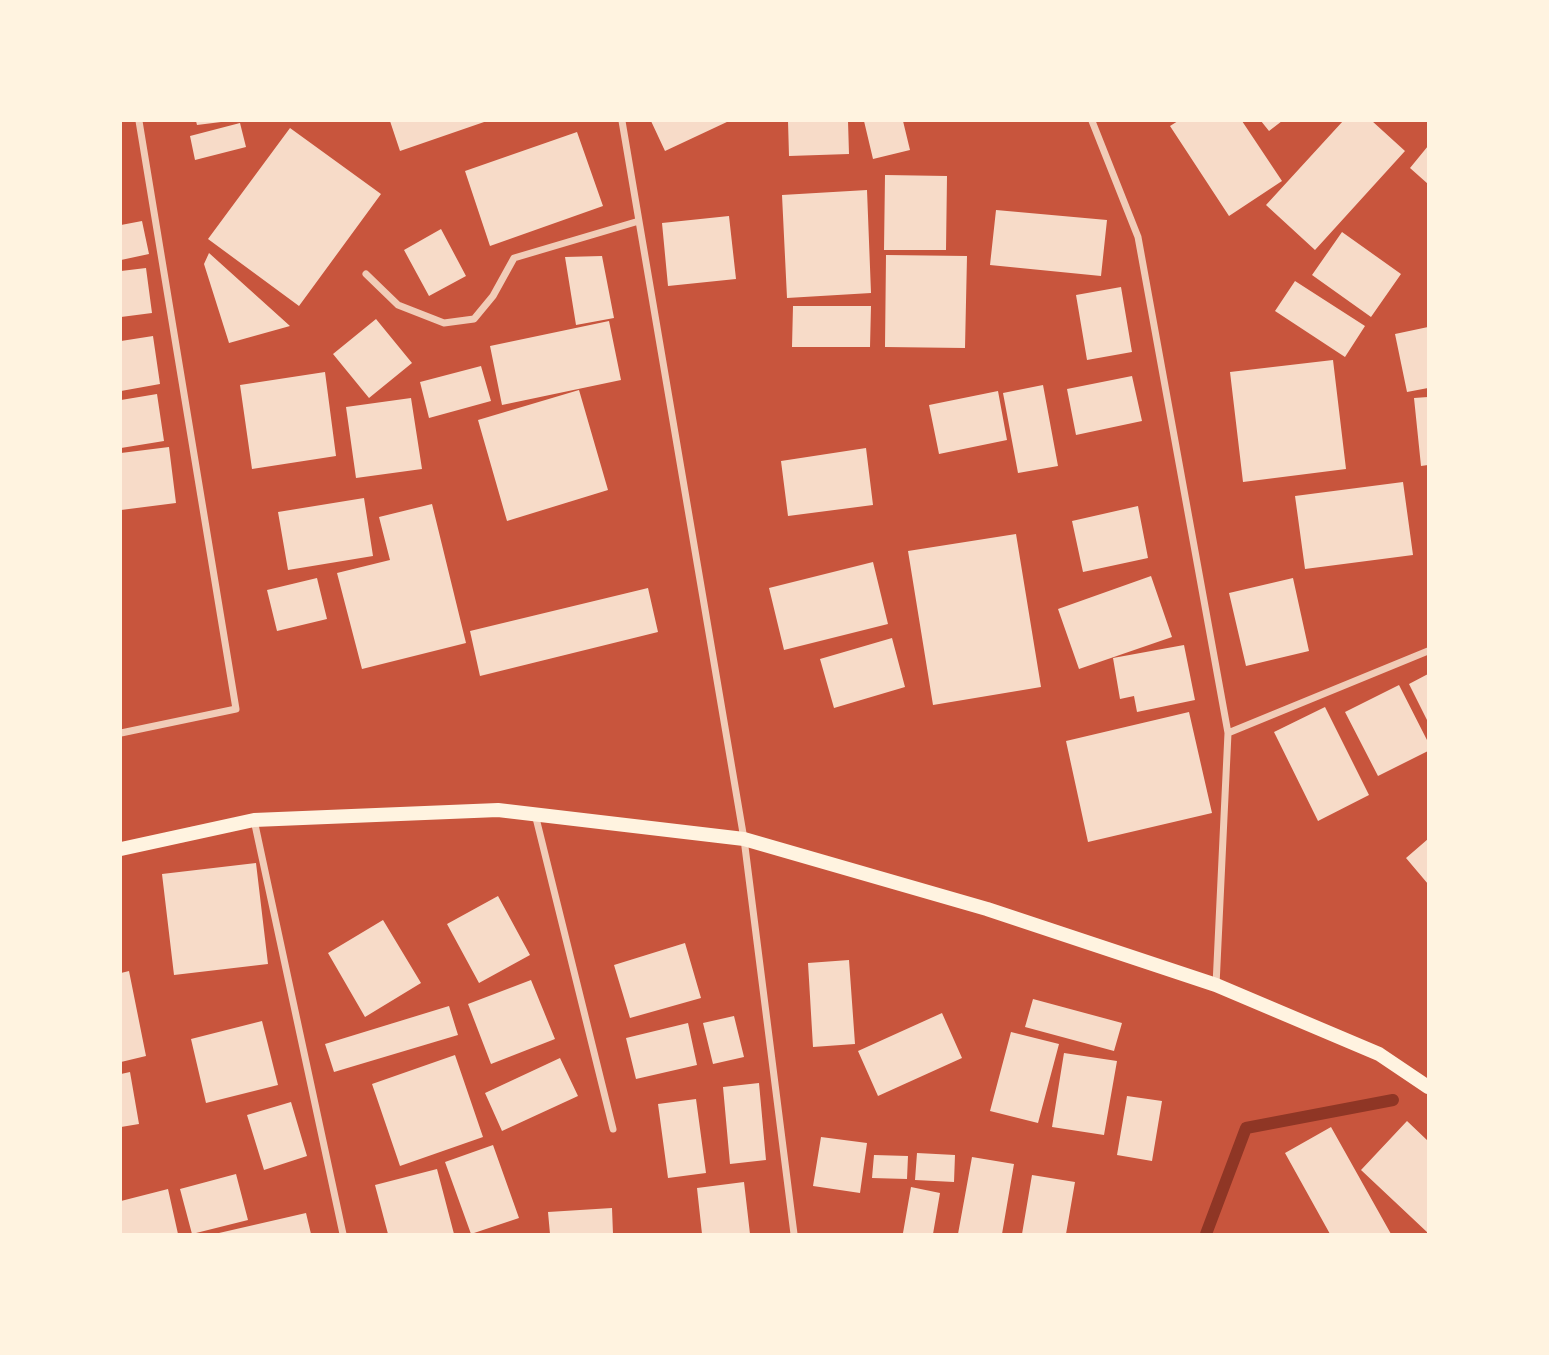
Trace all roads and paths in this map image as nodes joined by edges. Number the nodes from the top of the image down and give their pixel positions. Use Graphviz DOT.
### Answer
graph roads {
  1 [pos="139,121"];
  2 [pos="622,121"];
  3 [pos="1092,121"];
  4 [pos="639,221"];
  5 [pos="366,274"];
  6 [pos="1428,650"];
  7 [pos="121,733"];
  8 [pos="1228,733"];
  9 [pos="535,814"];
  10 [pos="254,820"];
  11 [pos="744,839"];
  12 [pos="121,849"];
  13 [pos="1216,985"];
  14 [pos="1428,1087"];
  15 [pos="612,1129"];
  16 [pos="343,1234"];
  17 [pos="794,1234"];
  1 -- 7 [label="street"];
  2 -- 4 [label="street"];
  3 -- 8 [label="street"];
  4 -- 5 [label="street"];
  4 -- 11 [label="street"];
  6 -- 8 [label="street"];
  8 -- 13 [label="street"];
  9 -- 10 [label="main road"];
  9 -- 11 [label="main road"];
  9 -- 15 [label="street"];
  10 -- 12 [label="main road"];
  10 -- 16 [label="street"];
  11 -- 13 [label="main road"];
  11 -- 17 [label="street"];
  13 -- 14 [label="main road"];
}
